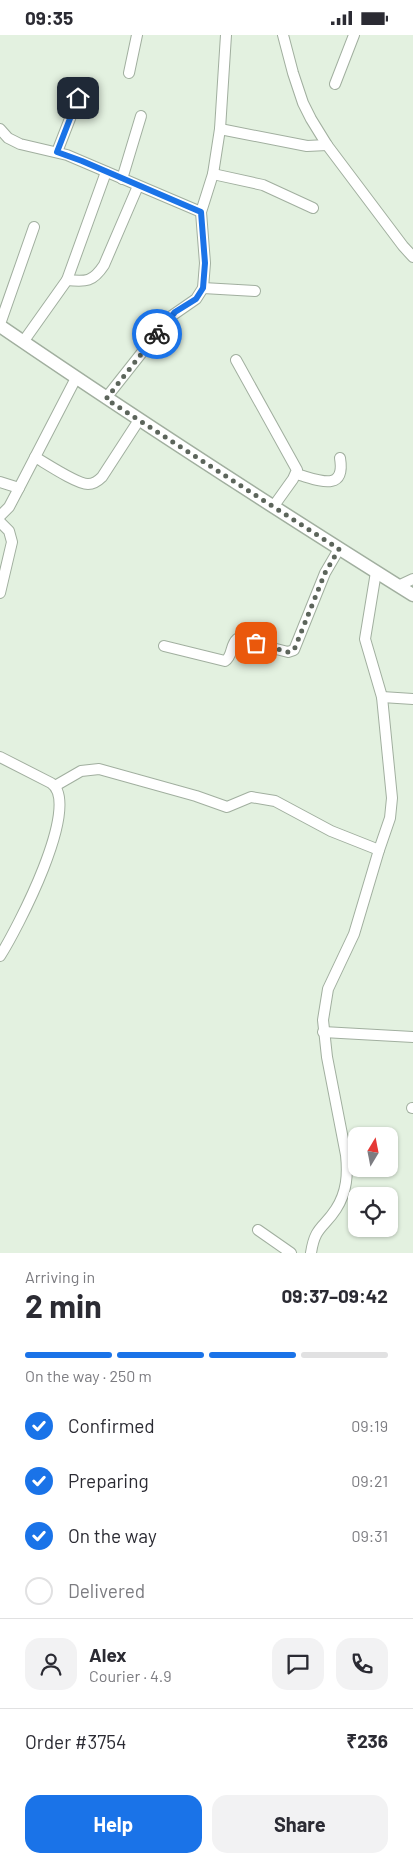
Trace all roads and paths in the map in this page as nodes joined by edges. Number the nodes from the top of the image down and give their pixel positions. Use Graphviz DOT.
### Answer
graph roads {
  1 [pos="137,35"];
  2 [pos="226,35"];
  3 [pos="284,35"];
  4 [pos="354,35"];
  5 [pos="129,73"];
  6 [pos="335,84"];
  7 [pos="78,98"];
  8 [pos="141,116"];
  9 [pos="0,129"];
  10 [pos="220,129"];
  11 [pos="328,145"];
  12 [pos="57,152"];
  13 [pos="106,172"];
  14 [pos="213,173"];
  15 [pos="122,179"];
  16 [pos="138,186"];
  17 [pos="313,208"];
  18 [pos="201,212"];
  19 [pos="34,227"];
  20 [pos="413,257"];
  21 [pos="67,280"];
  22 [pos="203,288"];
  23 [pos="255,291"];
  24 [pos="0,325"];
  25 [pos="23,342"];
  26 [pos="236,360"];
  27 [pos="76,378"];
  28 [pos="106,399"];
  29 [pos="139,420"];
  30 [pos="35,457"];
  31 [pos="340,459"];
  32 [pos="296,474"];
  33 [pos="0,482"];
  34 [pos="19,489"];
  35 [pos="273,507"];
  36 [pos="0,516"];
  37 [pos="0,522"];
  38 [pos="339,549"];
  39 [pos="376,572"];
  40 [pos="413,579"];
  41 [pos="398,586"];
  42 [pos="0,593"];
  43 [pos="413,595"];
  44 [pos="164,646"];
  45 [pos="382,697"];
  46 [pos="413,699"];
  47 [pos="0,757"];
  48 [pos="55,785"];
  49 [pos="379,851"];
  50 [pos="0,957"];
  51 [pos="323,1032"];
  52 [pos="413,1037"];
  53 [pos="258,1230"];
  54 [pos="291,1253"];
  55 [pos="311,1253"];
  1 -- 5 [label="street"];
  2 -- 10 [label="street"];
  3 -- 11 [label="street"];
  4 -- 6 [label="street"];
  7 -- 12 [label="street"];
  8 -- 15 [label="street"];
  9 -- 12 [label="street"];
  10 -- 11 [label="street"];
  10 -- 14 [label="street"];
  11 -- 20 [label="street"];
  12 -- 13 [label="street"];
  13 -- 15 [label="street"];
  13 -- 21 [label="street"];
  14 -- 17 [label="street"];
  14 -- 18 [label="street"];
  15 -- 16 [label="street"];
  16 -- 18 [label="street"];
  16 -- 21 [label="street"];
  18 -- 22 [label="street"];
  19 -- 24 [label="street"];
  21 -- 25 [label="street"];
  22 -- 23 [label="street"];
  22 -- 28 [label="street"];
  24 -- 25 [label="main road"];
  25 -- 27 [label="main road"];
  26 -- 32 [label="street"];
  27 -- 28 [label="main road"];
  27 -- 30 [label="street"];
  28 -- 29 [label="main road"];
  29 -- 30 [label="street"];
  29 -- 35 [label="main road"];
  30 -- 34 [label="street"];
  31 -- 32 [label="street"];
  32 -- 35 [label="street"];
  33 -- 34 [label="street"];
  34 -- 36 [label="street"];
  35 -- 38 [label="main road"];
  37 -- 42 [label="street"];
  38 -- 39 [label="main road"];
  38 -- 44 [label="street"];
  39 -- 41 [label="main road"];
  39 -- 45 [label="street"];
  40 -- 41 [label="street"];
  41 -- 43 [label="main road"];
  45 -- 46 [label="street"];
  45 -- 49 [label="street"];
  47 -- 48 [label="street"];
  48 -- 49 [label="street"];
  48 -- 50 [label="street"];
  49 -- 51 [label="street"];
  51 -- 52 [label="street"];
  51 -- 55 [label="street"];
  53 -- 54 [label="street"];
}
